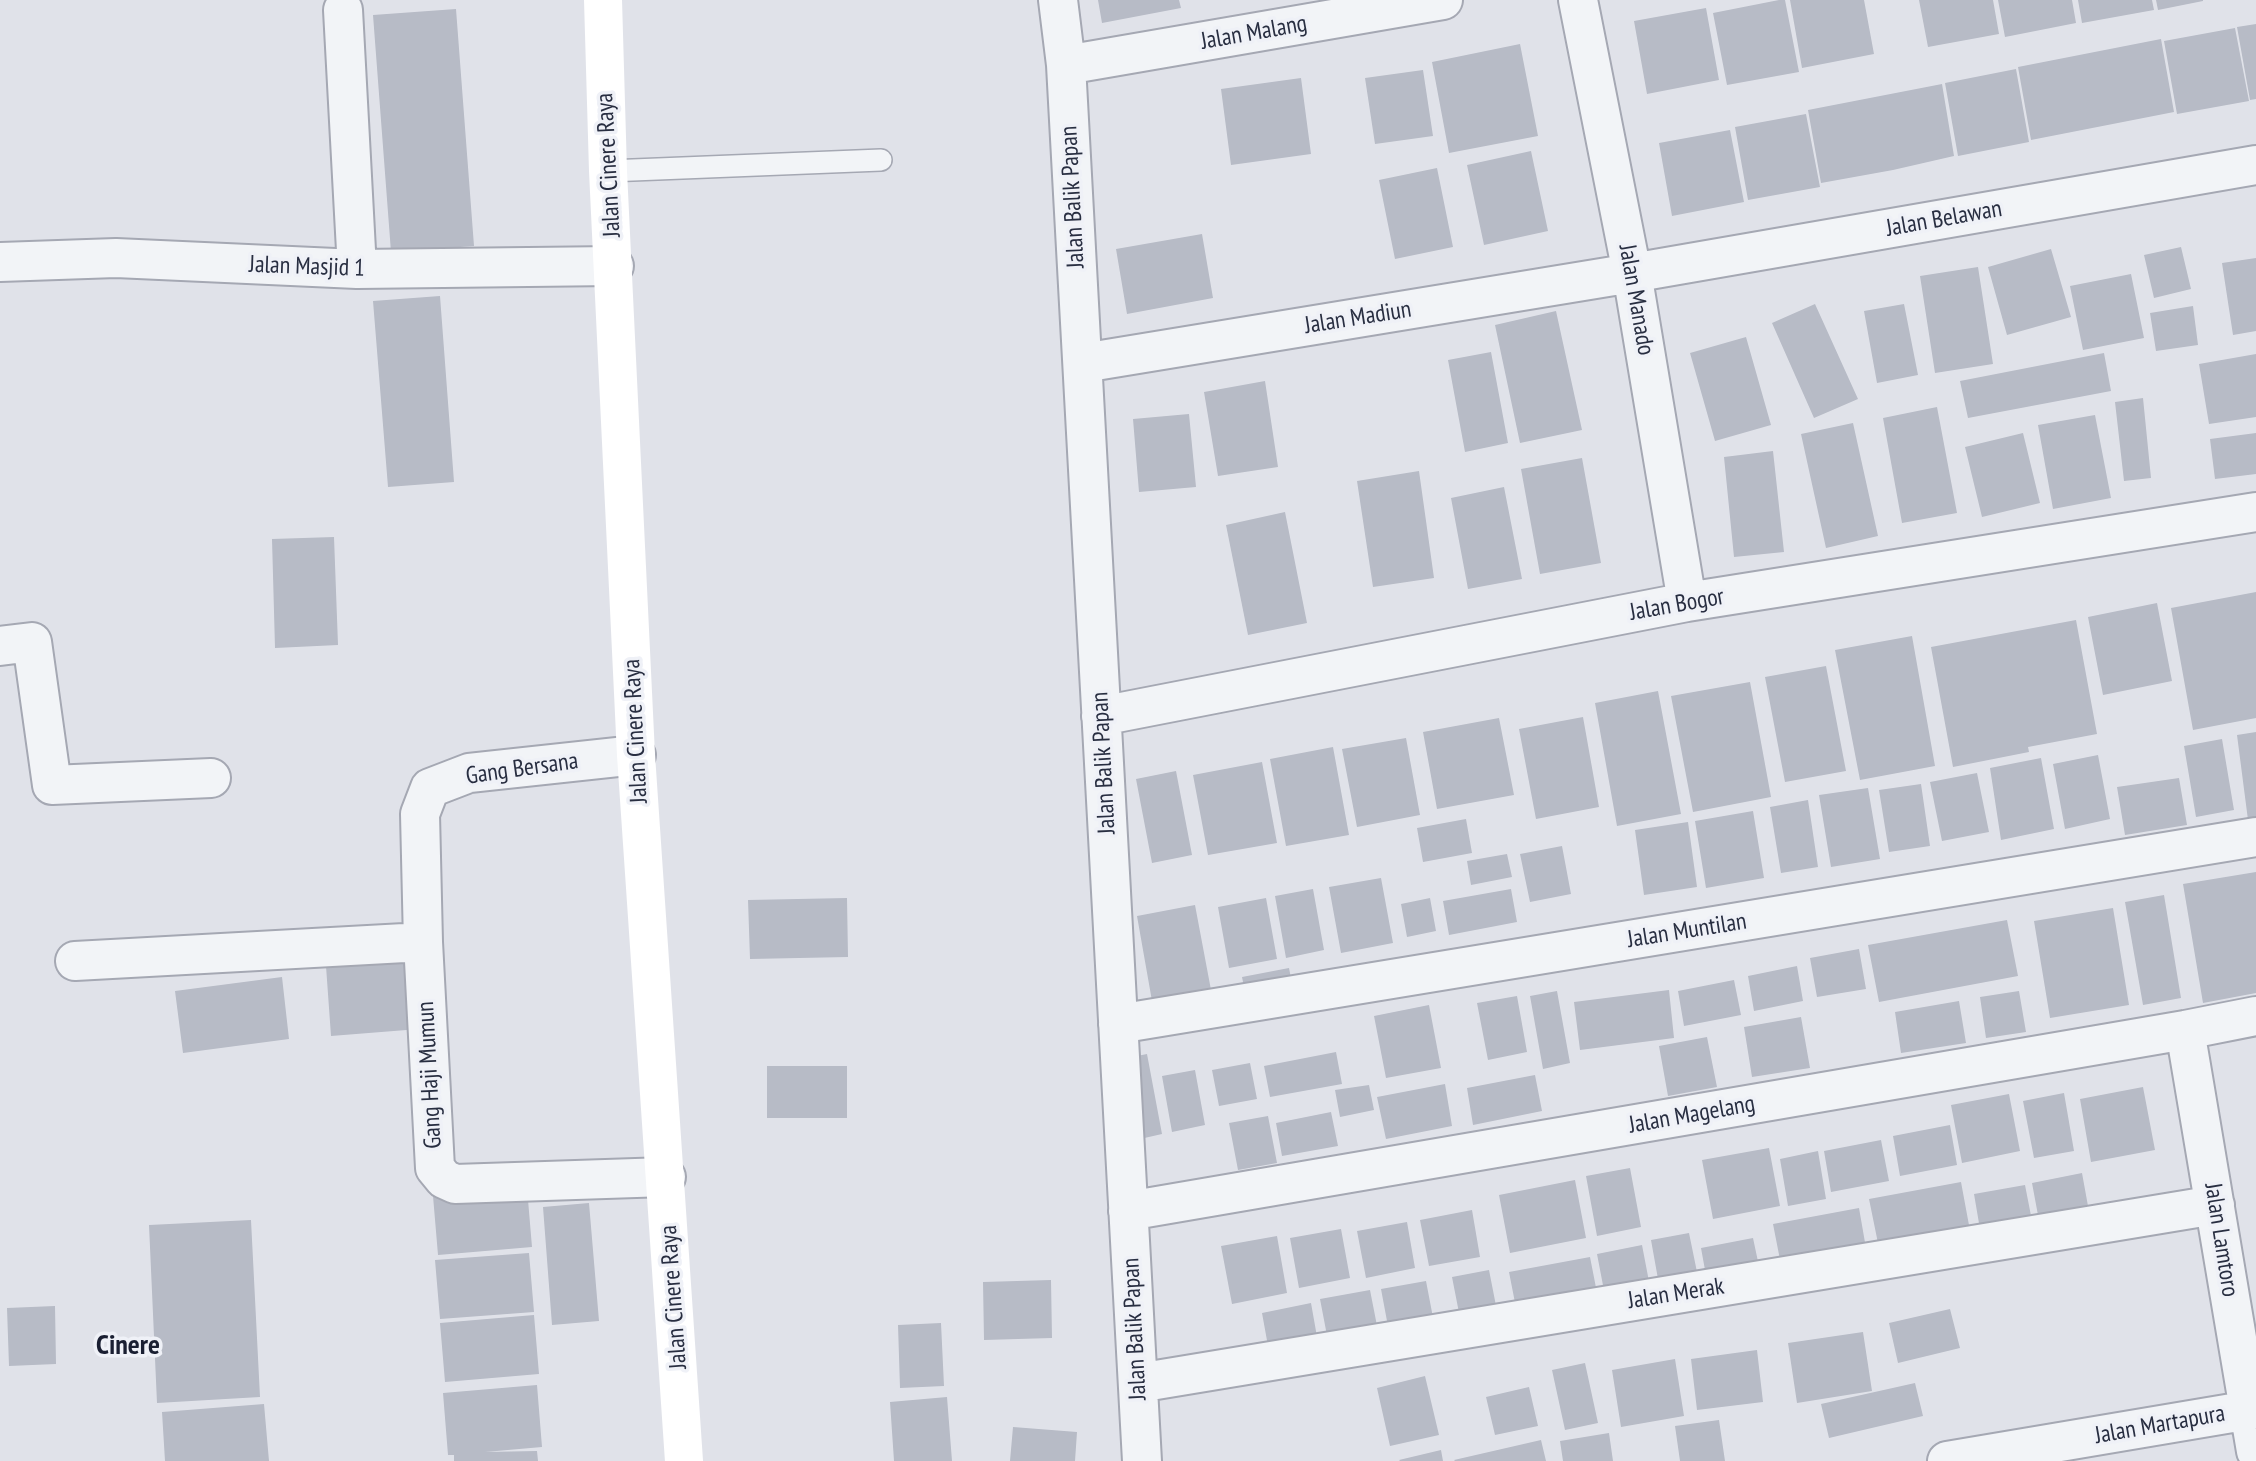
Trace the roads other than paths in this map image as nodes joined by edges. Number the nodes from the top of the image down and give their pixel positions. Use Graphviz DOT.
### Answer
graph roads {
  1 [pos="603,0"];
  2 [pos="1058,0"];
  3 [pos="1443,0"];
  4 [pos="1578,0"];
  5 [pos="343,10"];
  6 [pos="1066,65"];
  7 [pos="881,160"];
  8 [pos="2256,165"];
  9 [pos="608,171"];
  10 [pos="0,262"];
  11 [pos="614,266"];
  12 [pos="357,269"];
  13 [pos="1632,273"];
  14 [pos="1083,363"];
  15 [pos="2256,512"];
  16 [pos="1687,602"];
  17 [pos="0,646"];
  18 [pos="1101,716"];
  19 [pos="626,756"];
  20 [pos="211,778"];
  21 [pos="430,789"];
  22 [pos="2256,837"];
  23 [pos="423,942"];
  24 [pos="75,961"];
  25 [pos="2256,1016"];
  26 [pos="1118,1024"];
  27 [pos="2185,1030"];
  28 [pos="666,1177"];
  29 [pos="2215,1205"];
  30 [pos="1128,1211"];
  31 [pos="1138,1382"];
  32 [pos="2253,1410"];
  33 [pos="2256,1451"];
  34 [pos="684,1461"];
  35 [pos="1142,1461"];
  36 [pos="1947,1461"];
  1 -- 9 [label="main road, Jalan Cinere Raya"];
  2 -- 6 [label="street, Jalan Balik Papan"];
  3 -- 6 [label="street, Jalan Malang"];
  4 -- 13 [label="street, Jalan Manado"];
  5 -- 12 [label="street"];
  6 -- 14 [label="street, Jalan Balik Papan"];
  7 -- 9 [label="lane"];
  8 -- 13 [label="street, Jalan Belawan"];
  9 -- 11 [label="main road, Jalan Cinere Raya"];
  10 -- 12 [label="street, Jalan Masjid 1"];
  11 -- 12 [label="street, Jalan Masjid 1"];
  11 -- 19 [label="main road, Jalan Cinere Raya"];
  13 -- 14 [label="street, Jalan Madiun"];
  13 -- 16 [label="street, Jalan Manado"];
  14 -- 18 [label="street, Jalan Balik Papan"];
  15 -- 16 [label="street, Jalan Bogor"];
  16 -- 18 [label="street, Jalan Bogor"];
  17 -- 20 [label="street"];
  18 -- 26 [label="street, Jalan Balik Papan"];
  19 -- 21 [label="street, Gang Bersana"];
  19 -- 28 [label="main road, Jalan Cinere Raya"];
  21 -- 23 [label="street, Gang Haji Mumun"];
  22 -- 26 [label="street, Jalan Muntilan"];
  23 -- 24 [label="street"];
  23 -- 28 [label="street, Gang Haji Mumun"];
  25 -- 27 [label="street, Jalan Magelang"];
  26 -- 30 [label="street, Jalan Balik Papan"];
  27 -- 29 [label="street, Jalan Lamtoro"];
  27 -- 30 [label="street, Jalan Magelang"];
  28 -- 34 [label="main road, Jalan Cinere Raya"];
  29 -- 31 [label="street, Jalan Merak"];
  29 -- 32 [label="street, Jalan Lamtoro"];
  30 -- 31 [label="street, Jalan Balik Papan"];
  31 -- 35 [label="street, Jalan Balik Papan"];
  32 -- 33 [label="street, Jalan Lamtoro"];
  32 -- 36 [label="street, Jalan Martapura"];
}
